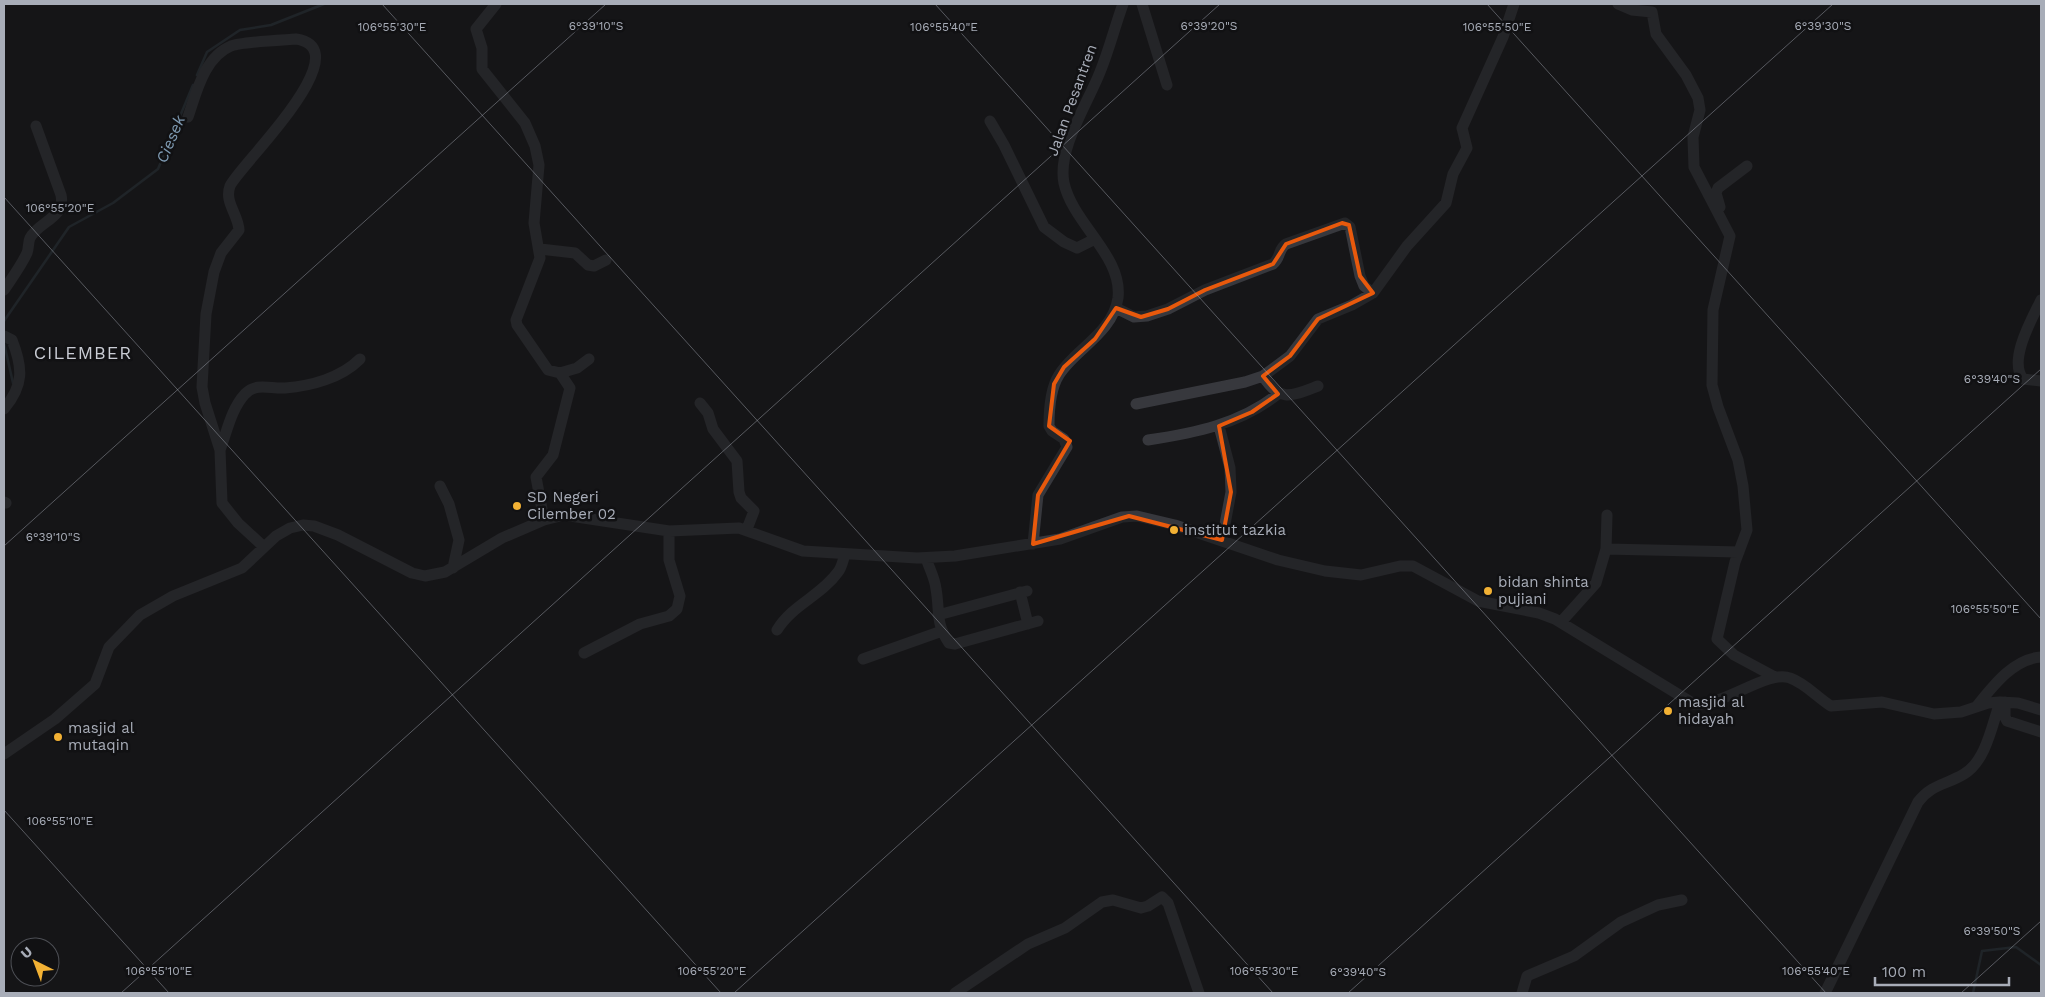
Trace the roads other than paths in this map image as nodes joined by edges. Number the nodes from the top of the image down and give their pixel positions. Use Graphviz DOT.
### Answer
graph roads {
  1 [pos="496,4"];
  2 [pos="1123,4"];
  3 [pos="1142,4"];
  4 [pos="1514,4"];
  5 [pos="1618,4"];
  6 [pos="1654,8"];
  7 [pos="1167,85"];
  8 [pos="188,117"];
  9 [pos="990,121"];
  10 [pos="36,126"];
  11 [pos="1747,166"];
  12 [pos="1719,213"];
  13 [pos="1094,239"];
  14 [pos="540,249"];
  15 [pos="606,260"];
  16 [pos="4,290"];
  17 [pos="1373,293"];
  18 [pos="2041,300"];
  19 [pos="1116,308"];
  20 [pos="4,336"];
  21 [pos="360,359"];
  22 [pos="589,359"];
  23 [pos="560,373"];
  24 [pos="1263,376"];
  25 [pos="2041,381"];
  26 [pos="1318,386"];
  27 [pos="1278,394"];
  28 [pos="700,403"];
  29 [pos="1136,404"];
  30 [pos="4,409"];
  31 [pos="1219,426"];
  32 [pos="1148,440"];
  33 [pos="220,450"];
  34 [pos="440,486"];
  35 [pos="1608,515"];
  36 [pos="544,520"];
  37 [pos="746,529"];
  38 [pos="669,531"];
  39 [pos="1222,540"];
  40 [pos="1033,544"];
  41 [pos="264,547"];
  42 [pos="1606,549"];
  43 [pos="1739,552"];
  44 [pos="846,554"];
  45 [pos="926,558"];
  46 [pos="453,568"];
  47 [pos="938,615"];
  48 [pos="1561,622"];
  49 [pos="777,630"];
  50 [pos="942,631"];
  51 [pos="584,652"];
  52 [pos="2041,657"];
  53 [pos="864,660"];
  54 [pos="1775,677"];
  55 [pos="2002,702"];
  56 [pos="1976,707"];
  57 [pos="2041,710"];
  58 [pos="2041,732"];
  59 [pos="4,754"];
  60 [pos="1682,900"];
  61 [pos="955,993"];
  62 [pos="1199,993"];
  63 [pos="1522,993"];
  64 [pos="1825,993"];
  1 -- 14 [label="street"];
  2 -- 13 [label="street, Jalan Pesantren"];
  3 -- 7 [label="street"];
  4 -- 17 [label="street"];
  5 -- 6 [label="street"];
  6 -- 12 [label="street"];
  8 -- 33 [label="street"];
  9 -- 13 [label="street"];
  10 -- 16 [label="street"];
  11 -- 12 [label="street"];
  12 -- 43 [label="street"];
  13 -- 19 [label="street, Jalan Pesantren"];
  14 -- 15 [label="street"];
  14 -- 23 [label="street"];
  17 -- 19 [label="street"];
  17 -- 24 [label="street"];
  18 -- 25 [label="street"];
  19 -- 40 [label="street"];
  20 -- 30 [label="street"];
  21 -- 33 [label="street"];
  22 -- 23 [label="street"];
  23 -- 36 [label="street"];
  24 -- 27 [label="street"];
  24 -- 29 [label="street"];
  26 -- 27 [label="street"];
  27 -- 31 [label="street"];
  28 -- 37 [label="street"];
  31 -- 32 [label="street"];
  31 -- 39 [label="street"];
  33 -- 41 [label="street"];
  34 -- 46 [label="street"];
  35 -- 42 [label="street"];
  36 -- 38 [label="street"];
  36 -- 46 [label="street"];
  37 -- 38 [label="street"];
  37 -- 44 [label="street"];
  38 -- 51 [label="street"];
  39 -- 40 [label="street"];
  39 -- 48 [label="street"];
  40 -- 45 [label="street"];
  41 -- 46 [label="street"];
  41 -- 59 [label="street"];
  42 -- 43 [label="street"];
  42 -- 48 [label="street"];
  43 -- 54 [label="street"];
  44 -- 45 [label="street"];
  44 -- 49 [label="street"];
  45 -- 47 [label="street"];
  47 -- 50 [label="street"];
  47 -- 50 [label="street"];
  48 -- 54 [label="street"];
  50 -- 53 [label="street"];
  52 -- 56 [label="street"];
  54 -- 56 [label="street"];
  55 -- 56 [label="street"];
  55 -- 57 [label="street"];
  55 -- 58 [label="street"];
  55 -- 64 [label="street"];
  60 -- 63 [label="street"];
  61 -- 62 [label="street"];
}
